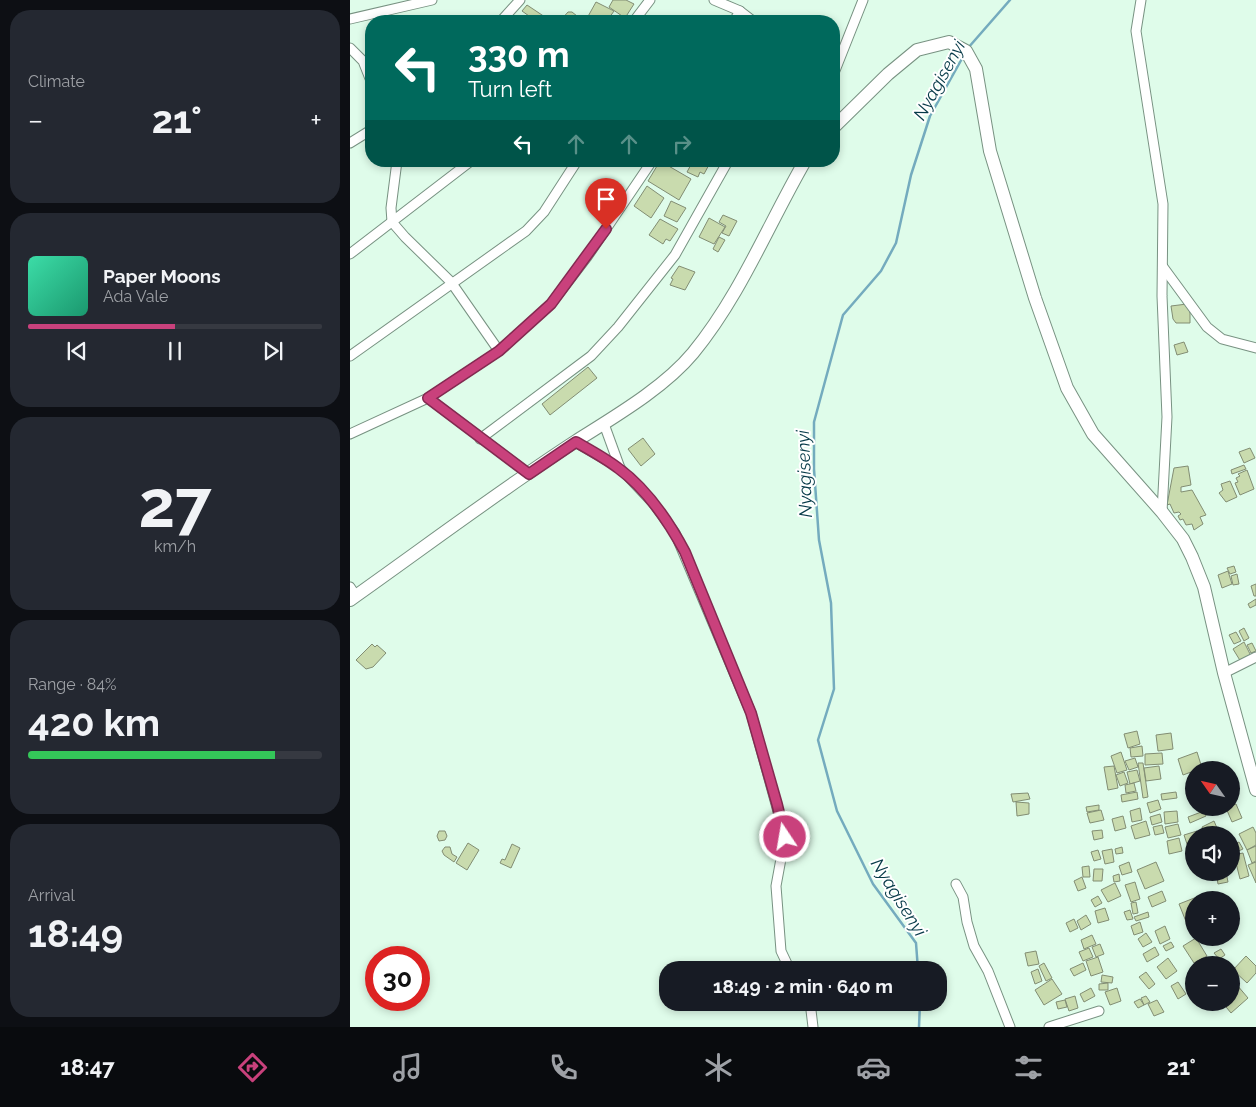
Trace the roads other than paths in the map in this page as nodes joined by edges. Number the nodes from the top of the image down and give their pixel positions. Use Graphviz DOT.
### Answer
graph roads {
  1 [pos="432,0"];
  2 [pos="520,0"];
  3 [pos="650,0"];
  4 [pos="714,0"];
  5 [pos="863,0"];
  6 [pos="1141,0"];
  7 [pos="740,11"];
  8 [pos="367,15"];
  9 [pos="506,15"];
  10 [pos="639,15"];
  11 [pos="738,15"];
  12 [pos="745,15"];
  13 [pos="365,16"];
  14 [pos="350,19"];
  15 [pos="350,48"];
  16 [pos="840,58"];
  17 [pos="365,66"];
  18 [pos="840,118"];
  19 [pos="365,134"];
  20 [pos="350,143"];
  21 [pos="396,167"];
  22 [pos="463,167"];
  23 [pos="572,167"];
  24 [pos="648,167"];
  25 [pos="725,167"];
  26 [pos="802,167"];
  27 [pos="392,222"];
  28 [pos="350,254"];
  29 [pos="1163,267"];
  30 [pos="451,282"];
  31 [pos="1256,348"];
  32 [pos="499,351"];
  33 [pos="350,356"];
  34 [pos="428,398"];
  35 [pos="604,424"];
  36 [pos="350,434"];
  37 [pos="480,439"];
  38 [pos="576,442"];
  39 [pos="620,468"];
  40 [pos="529,474"];
  41 [pos="1162,512"];
  42 [pos="352,594"];
  43 [pos="1256,657"];
  44 [pos="1224,673"];
  45 [pos="1256,790"];
  46 [pos="956,884"];
  47 [pos="786,961"];
  48 [pos="811,1011"];
  49 [pos="1099,1011"];
  50 [pos="812,1027"];
  51 [pos="1010,1027"];
  52 [pos="1049,1027"];
  1 -- 8 [label="street"];
  2 -- 9 [label="street"];
  3 -- 10 [label="street"];
  4 -- 7 [label="street"];
  5 -- 16 [label="street"];
  6 -- 29 [label="street"];
  7 -- 11 [label="street"];
  7 -- 12 [label="street"];
  13 -- 14 [label="street"];
  15 -- 17 [label="street"];
  18 -- 41 [label="main road"];
  19 -- 20 [label="street"];
  21 -- 27 [label="street"];
  22 -- 27 [label="street"];
  23 -- 30 [label="street"];
  24 -- 32 [label="street"];
  25 -- 37 [label="street"];
  26 -- 35 [label="main road"];
  27 -- 28 [label="street"];
  27 -- 30 [label="street"];
  29 -- 31 [label="street"];
  29 -- 41 [label="street"];
  30 -- 32 [label="street"];
  30 -- 33 [label="street"];
  32 -- 34 [label="street"];
  34 -- 36 [label="street"];
  34 -- 37 [label="street"];
  35 -- 38 [label="main road"];
  35 -- 39 [label="street"];
  37 -- 40 [label="street"];
  38 -- 39 [label="street"];
  38 -- 40 [label="main road"];
  39 -- 47 [label="street"];
  40 -- 42 [label="main road"];
  41 -- 44 [label="main road"];
  43 -- 44 [label="street"];
  44 -- 45 [label="main road"];
  46 -- 51 [label="street"];
  48 -- 50 [label="street"];
  49 -- 52 [label="street"];
}
